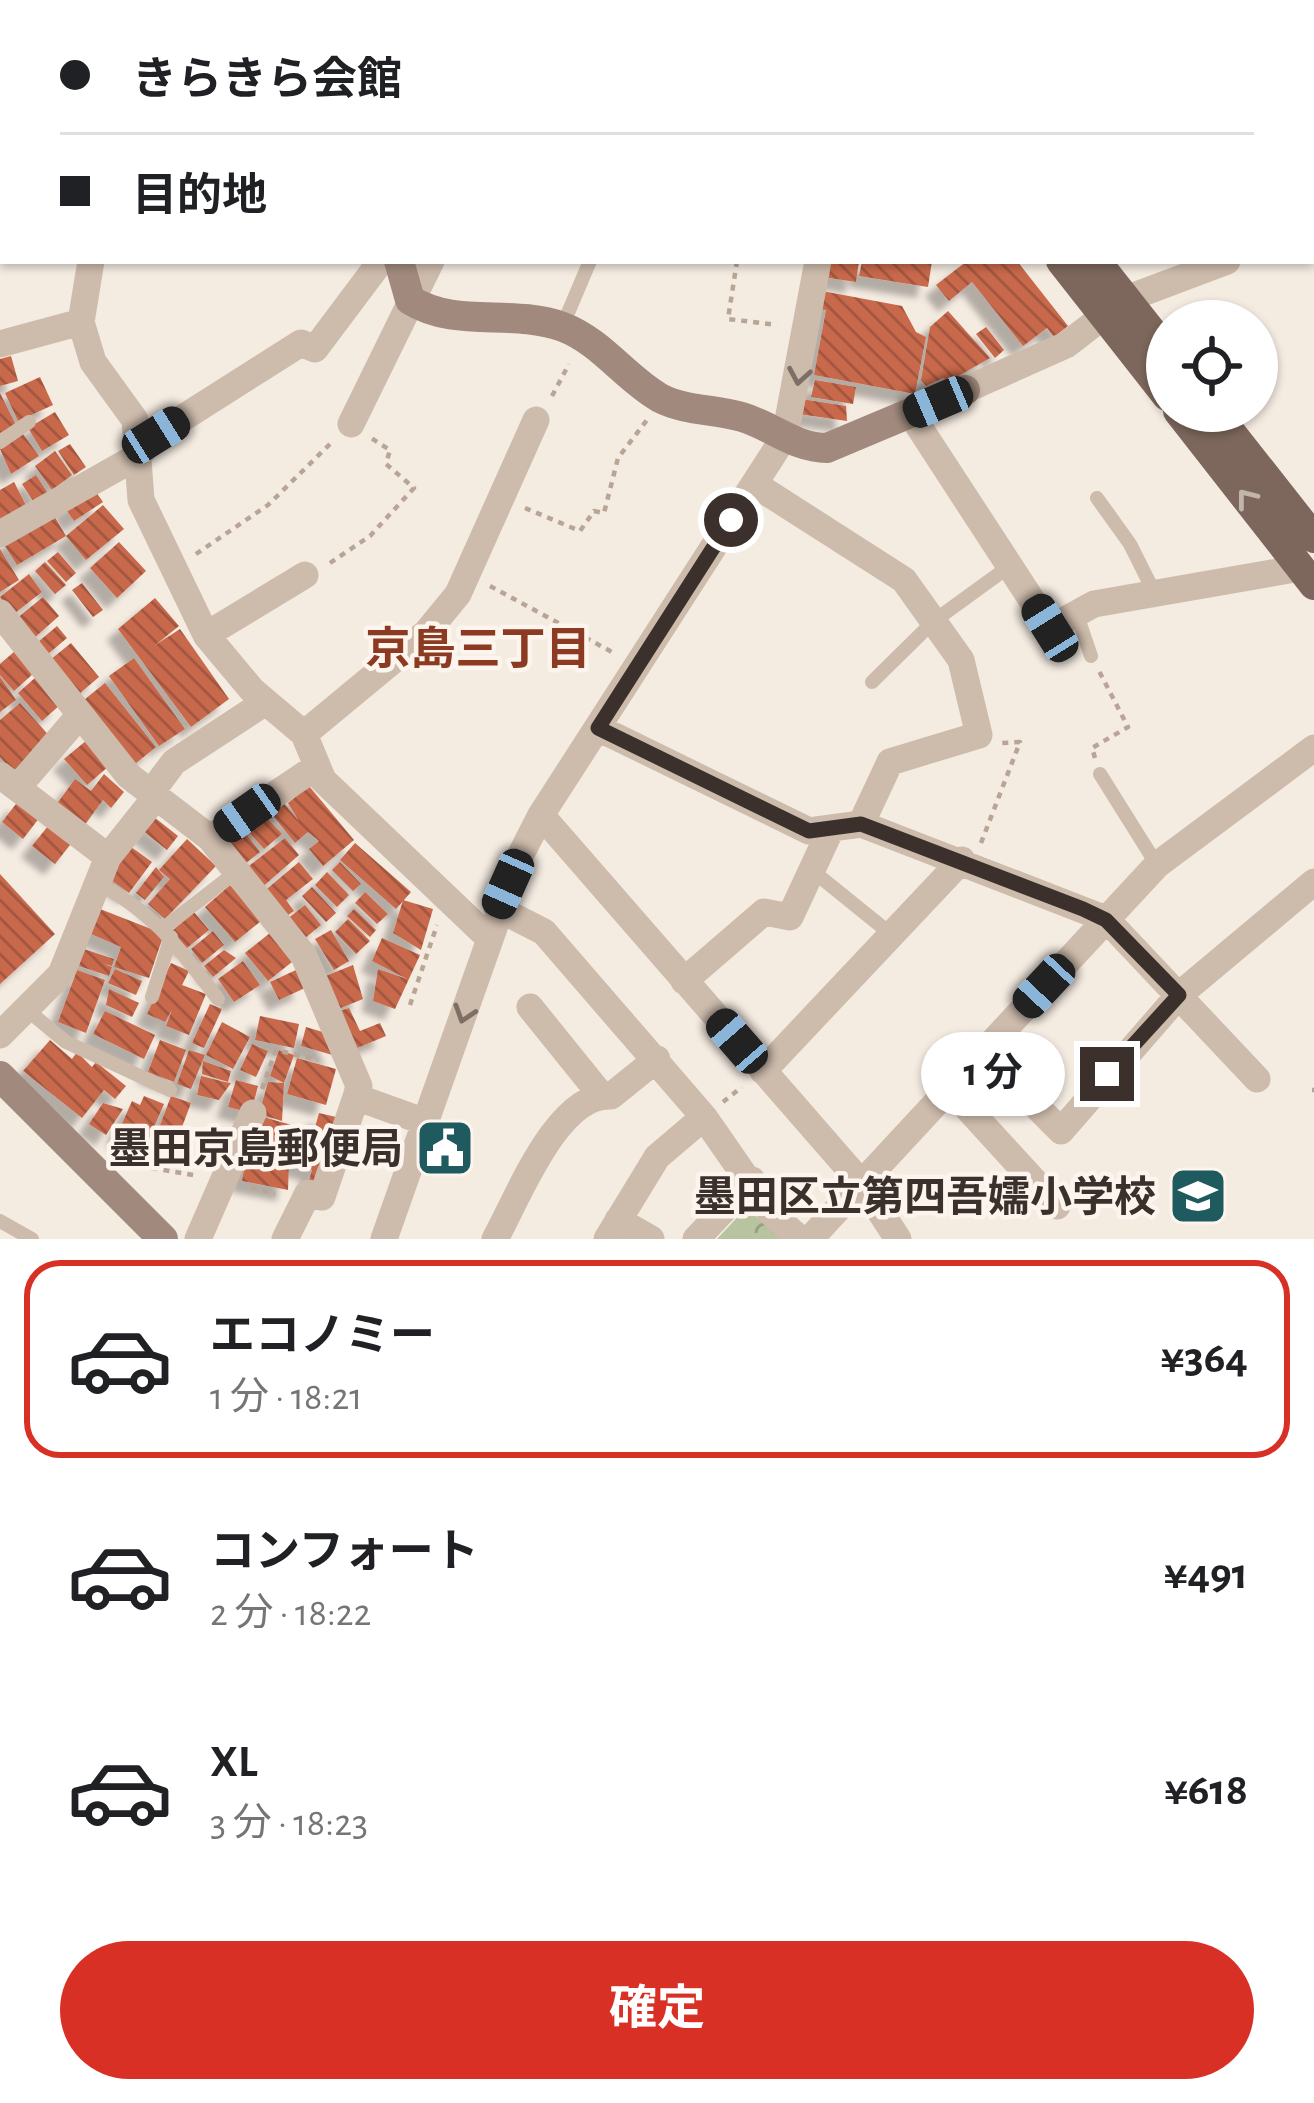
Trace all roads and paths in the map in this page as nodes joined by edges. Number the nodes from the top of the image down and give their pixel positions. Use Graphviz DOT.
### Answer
graph roads {
  1 [pos="91,264"];
  2 [pos="379,264"];
  3 [pos="399,264"];
  4 [pos="429,264"];
  5 [pos="589,264"];
  6 [pos="737,264"];
  7 [pos="818,264"];
  8 [pos="1065,264"];
  9 [pos="1097,264"];
  10 [pos="1220,264"];
  11 [pos="410,300"];
  12 [pos="1116,308"];
  13 [pos="81,322"];
  14 [pos="807,329"];
  15 [pos="573,332"];
  16 [pos="1146,333"];
  17 [pos="0,344"];
  18 [pos="1146,360"];
  19 [pos="965,390"];
  20 [pos="664,400"];
  21 [pos="910,413"];
  22 [pos="536,420"];
  23 [pos="29,422"];
  24 [pos="351,424"];
  25 [pos="1194,432"];
  26 [pos="1231,432"];
  27 [pos="785,436"];
  28 [pos="0,442"];
  29 [pos="138,456"];
  30 [pos="754,484"];
  31 [pos="1097,498"];
  32 [pos="503,499"];
  33 [pos="0,534"];
  34 [pos="1314,538"];
  35 [pos="1011,565"];
  36 [pos="171,571"];
  37 [pos="305,575"];
  38 [pos="469,576"];
  39 [pos="1307,577"];
  40 [pos="1156,596"];
  41 [pos="1076,612"];
  42 [pos="934,621"];
  43 [pos="5,632"];
  44 [pos="206,635"];
  45 [pos="1090,656"];
  46 [pos="637,668"];
  47 [pos="872,682"];
  48 [pos="265,703"];
  49 [pos="79,716"];
  50 [pos="598,728"];
  51 [pos="304,734"];
  52 [pos="979,735"];
  53 [pos="1314,748"];
  54 [pos="316,766"];
  55 [pos="1100,773"];
  56 [pos="8,782"];
  57 [pos="152,796"];
  58 [pos="541,815"];
  59 [pos="861,824"];
  60 [pos="830,831"];
  61 [pos="210,838"];
  62 [pos="967,863"];
  63 [pos="1157,865"];
  64 [pos="102,869"];
  65 [pos="236,872"];
  66 [pos="814,872"];
  67 [pos="1314,882"];
  68 [pos="446,897"];
  69 [pos="497,908"];
  70 [pos="1106,920"];
  71 [pos="168,932"];
  72 [pos="892,935"];
  73 [pos="489,938"];
  74 [pos="685,981"];
  75 [pos="1179,995"];
  76 [pos="152,997"];
  77 [pos="218,1000"];
  78 [pos="410,1005"];
  79 [pos="530,1007"];
  80 [pos="26,1009"];
  81 [pos="0,1035"];
  82 [pos="982,1052"];
  83 [pos="657,1059"];
  84 [pos="352,1069"];
  85 [pos="763,1071"];
  86 [pos="0,1076"];
  87 [pos="1257,1079"];
  88 [pos="950,1088"];
  89 [pos="170,1090"];
  90 [pos="601,1095"];
  91 [pos="356,1097"];
  92 [pos="253,1113"];
  93 [pos="704,1117"];
  94 [pos="428,1123"];
  95 [pos="752,1180"];
  96 [pos="863,1185"];
  97 [pos="1057,1206"];
  98 [pos="0,1221"];
  99 [pos="612,1229"];
  100 [pos="32,1239"];
  101 [pos="163,1239"];
  102 [pos="198,1239"];
  103 [pos="285,1239"];
  104 [pos="384,1239"];
  105 [pos="495,1239"];
  106 [pos="651,1239"];
  107 [pos="696,1239"];
  108 [pos="800,1239"];
  109 [pos="810,1239"];
  110 [pos="898,1239"];
  1 -- 13 [label="street"];
  2 -- 29 [label="street"];
  3 -- 11 [label="street"];
  4 -- 11 [label="street"];
  5 -- 15 [label="lane"];
  6 -- 14 [label="path"];
  7 -- 14 [label="street"];
  8 -- 12 [label="main road"];
  9 -- 12 [label="main road"];
  10 -- 12 [label="street"];
  11 -- 15 [label="street"];
  11 -- 24 [label="street"];
  12 -- 16 [label="main road"];
  12 -- 18 [label="main road"];
  12 -- 19 [label="street"];
  13 -- 17 [label="street"];
  13 -- 29 [label="street"];
  14 -- 27 [label="street, one-way"];
  15 -- 20 [label="street"];
  15 -- 22 [label="path"];
  19 -- 21 [label="street"];
  20 -- 27 [label="street"];
  20 -- 32 [label="path"];
  21 -- 27 [label="street"];
  21 -- 35 [label="street"];
  22 -- 32 [label="street"];
  23 -- 28 [label="lane"];
  24 -- 36 [label="path"];
  24 -- 37 [label="path"];
  39 -- 25 [label="main road, one-way"];
  26 -- 34 [label="main road"];
  27 -- 30 [label="street"];
  29 -- 33 [label="street"];
  29 -- 36 [label="street"];
  30 -- 42 [label="street"];
  30 -- 46 [label="street"];
  31 -- 40 [label="lane"];
  32 -- 38 [label="street"];
  35 -- 41 [label="street"];
  35 -- 42 [label="lane"];
  36 -- 44 [label="street"];
  37 -- 44 [label="street"];
  38 -- 46 [label="path"];
  38 -- 51 [label="street"];
  39 -- 40 [label="street"];
  40 -- 41 [label="street"];
  41 -- 45 [label="lane"];
  42 -- 47 [label="lane"];
  42 -- 52 [label="street"];
  43 -- 49 [label="street"];
  44 -- 48 [label="street"];
  45 -- 55 [label="path"];
  46 -- 50 [label="street"];
  48 -- 51 [label="street"];
  48 -- 57 [label="street"];
  49 -- 56 [label="street"];
  49 -- 57 [label="street"];
  50 -- 58 [label="street"];
  50 -- 60 [label="street"];
  51 -- 54 [label="street"];
  52 -- 59 [label="street"];
  52 -- 62 [label="path"];
  53 -- 63 [label="street"];
  54 -- 61 [label="street"];
  54 -- 68 [label="street"];
  55 -- 63 [label="lane"];
  56 -- 64 [label="street"];
  57 -- 61 [label="street"];
  57 -- 64 [label="street"];
  58 -- 69 [label="street"];
  58 -- 74 [label="street"];
  59 -- 60 [label="street"];
  59 -- 62 [label="street"];
  60 -- 66 [label="street"];
  61 -- 65 [label="street"];
  62 -- 70 [label="street"];
  62 -- 72 [label="street"];
  63 -- 70 [label="street"];
  64 -- 71 [label="lane"];
  64 -- 80 [label="street"];
  65 -- 71 [label="lane"];
  65 -- 84 [label="street"];
  66 -- 72 [label="lane"];
  66 -- 74 [label="street"];
  67 -- 75 [label="street"];
  68 -- 73 [label="street"];
  68 -- 78 [label="path"];
  69 -- 73 [label="street"];
  69 -- 83 [label="street"];
  70 -- 75 [label="street"];
  70 -- 82 [label="street"];
  71 -- 76 [label="lane"];
  71 -- 77 [label="lane"];
  72 -- 85 [label="street"];
  73 -- 94 [label="street, one-way"];
  74 -- 85 [label="street"];
  75 -- 82 [label="street"];
  75 -- 87 [label="street"];
  79 -- 90 [label="street"];
  80 -- 81 [label="street"];
  80 -- 89 [label="lane"];
  82 -- 88 [label="street"];
  83 -- 90 [label="street"];
  83 -- 93 [label="street"];
  84 -- 91 [label="street"];
  84 -- 92 [label="path"];
  85 -- 93 [label="path"];
  85 -- 96 [label="street"];
  86 -- 101 [label="street"];
  88 -- 96 [label="street"];
  88 -- 97 [label="street"];
  90 -- 105 [label="street"];
  91 -- 94 [label="street"];
  91 -- 103 [label="street"];
  92 -- 102 [label="street"];
  93 -- 95 [label="street"];
  93 -- 99 [label="street"];
  94 -- 104 [label="street"];
  95 -- 107 [label="street"];
  95 -- 108 [label="street"];
  96 -- 109 [label="street"];
  96 -- 110 [label="street"];
  98 -- 100 [label="lane"];
  99 -- 106 [label="street"];
}
